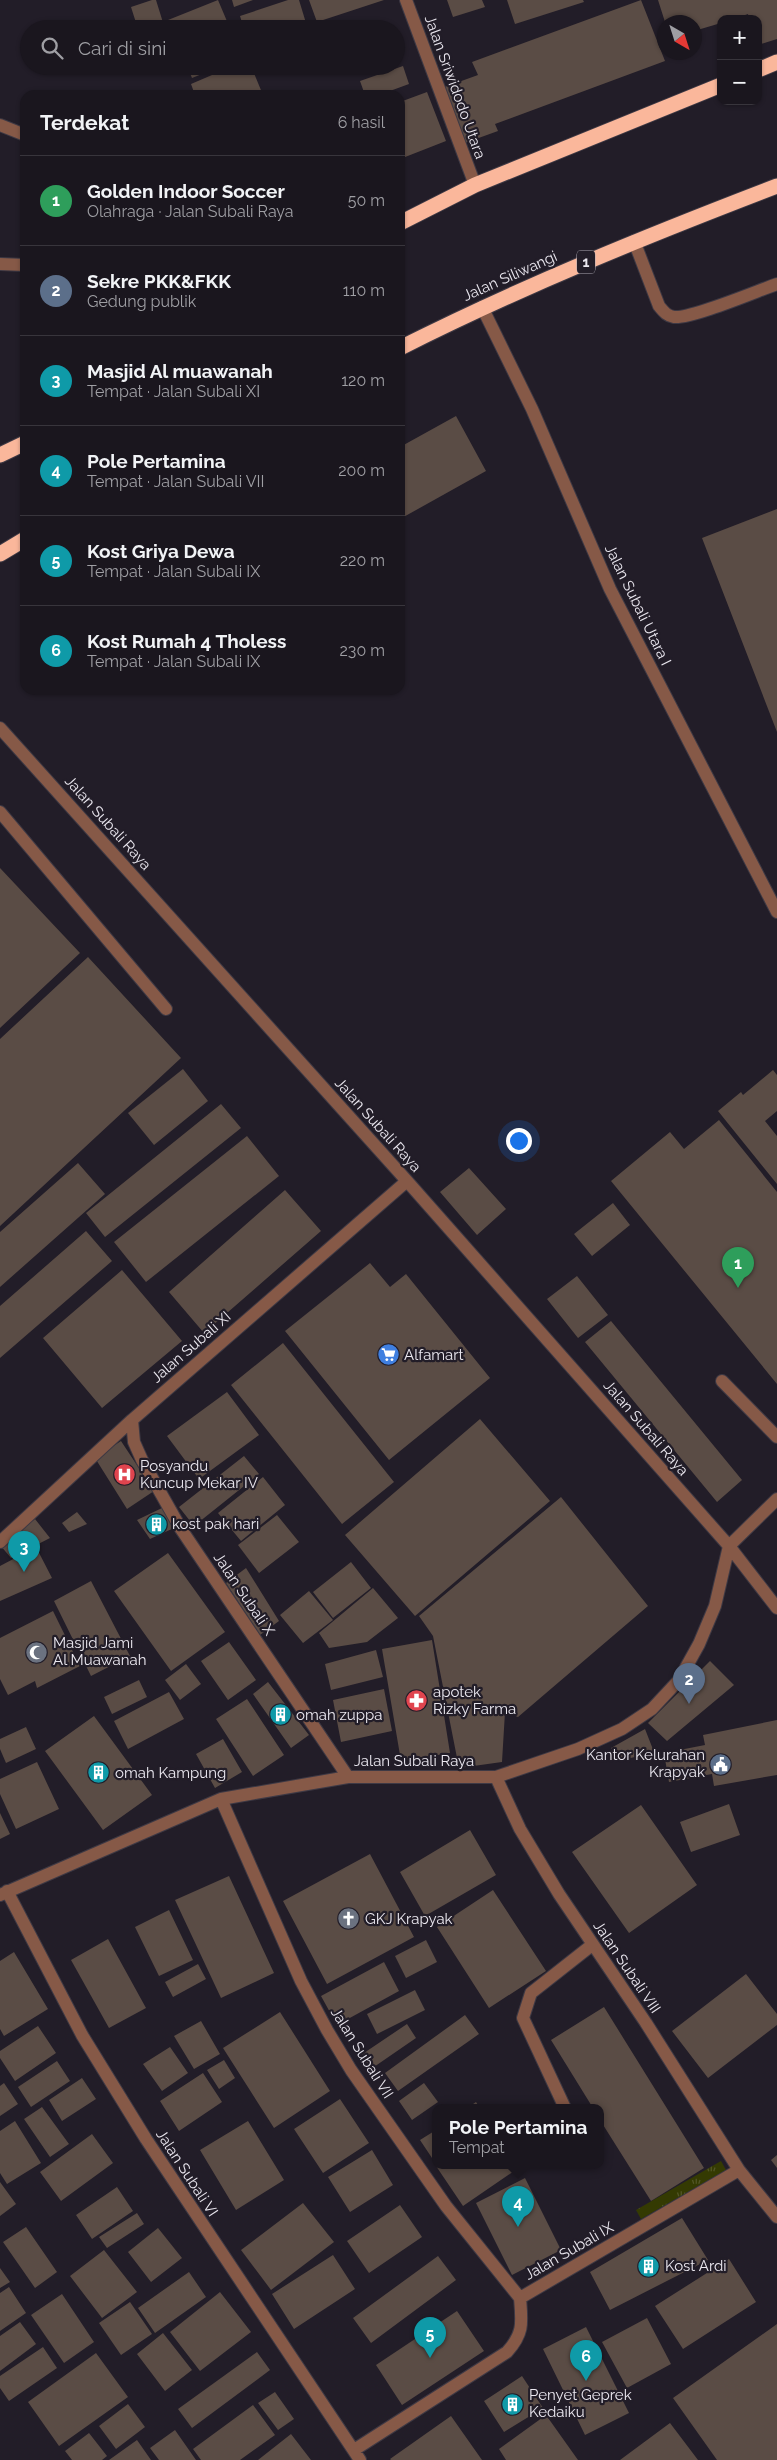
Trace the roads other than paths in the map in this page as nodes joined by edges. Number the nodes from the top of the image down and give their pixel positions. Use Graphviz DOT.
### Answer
graph roads {
  1 [pos="406,0"];
  2 [pos="777,62"];
  3 [pos="762,68"];
  4 [pos="717,87"];
  5 [pos="0,125"];
  6 [pos="20,133"];
  7 [pos="475,185"];
  8 [pos="777,186"];
  9 [pos="405,220"];
  10 [pos="634,241"];
  11 [pos="0,264"];
  12 [pos="20,265"];
  13 [pos="777,284"];
  14 [pos="482,306"];
  15 [pos="405,345"];
  16 [pos="20,445"];
  17 [pos="0,455"];
  18 [pos="20,542"];
  19 [pos="0,554"];
  20 [pos="0,728"];
  21 [pos="0,812"];
  22 [pos="777,912"];
  23 [pos="166,1009"];
  24 [pos="406,1181"];
  25 [pos="722,1381"];
  26 [pos="132,1420"];
  27 [pos="777,1437"];
  28 [pos="777,1499"];
  29 [pos="0,1542"];
  30 [pos="729,1546"];
  31 [pos="777,1608"];
  32 [pos="348,1777"];
  33 [pos="496,1777"];
  34 [pos="221,1799"];
  35 [pos="3,1893"];
  36 [pos="592,1945"];
  37 [pos="563,2104"];
  38 [pos="740,2170"];
  39 [pos="777,2217"];
  40 [pos="520,2298"];
  41 [pos="357,2455"];
  1 -- 7 [label="street, Jalan Sriwidodo Utara"];
  2 -- 3 [label="highway"];
  4 -- 7 [label="highway"];
  5 -- 6 [label="street"];
  7 -- 9 [label="highway"];
  8 -- 10 [label="highway, Jalan Siliwangi / 1"];
  10 -- 13 [label="street"];
  10 -- 14 [label="highway, Jalan Siliwangi / 1"];
  11 -- 12 [label="street"];
  14 -- 15 [label="highway, Jalan Siliwangi / 1"];
  14 -- 22 [label="street, Jalan Subali Utara I"];
  16 -- 17 [label="highway"];
  18 -- 19 [label="highway"];
  20 -- 24 [label="street, Jalan Subali Raya"];
  21 -- 23 [label="street"];
  24 -- 26 [label="street, Jalan Subali XI"];
  24 -- 30 [label="street, Jalan Subali Raya"];
  25 -- 27 [label="street"];
  26 -- 29 [label="street, Jalan Subali XI"];
  26 -- 32 [label="street, Jalan Subali X"];
  28 -- 30 [label="street"];
  30 -- 31 [label="street, Jalan Subali Raya"];
  30 -- 33 [label="street, Jalan Subali Raya"];
  32 -- 33 [label="street, Jalan Subali Raya"];
  32 -- 34 [label="street, Jalan Subali Raya"];
  33 -- 36 [label="street, Jalan Subali VIII"];
  34 -- 35 [label="street, Jalan Subali Raya"];
  34 -- 40 [label="street, Jalan Subali VII"];
  35 -- 41 [label="street, Jalan Subali VI"];
  36 -- 37 [label="street"];
  36 -- 38 [label="street, Jalan Subali VIII"];
  38 -- 39 [label="street"];
  38 -- 40 [label="street, Jalan Subali IX"];
  40 -- 41 [label="street, Jalan Subali IX"];
}
